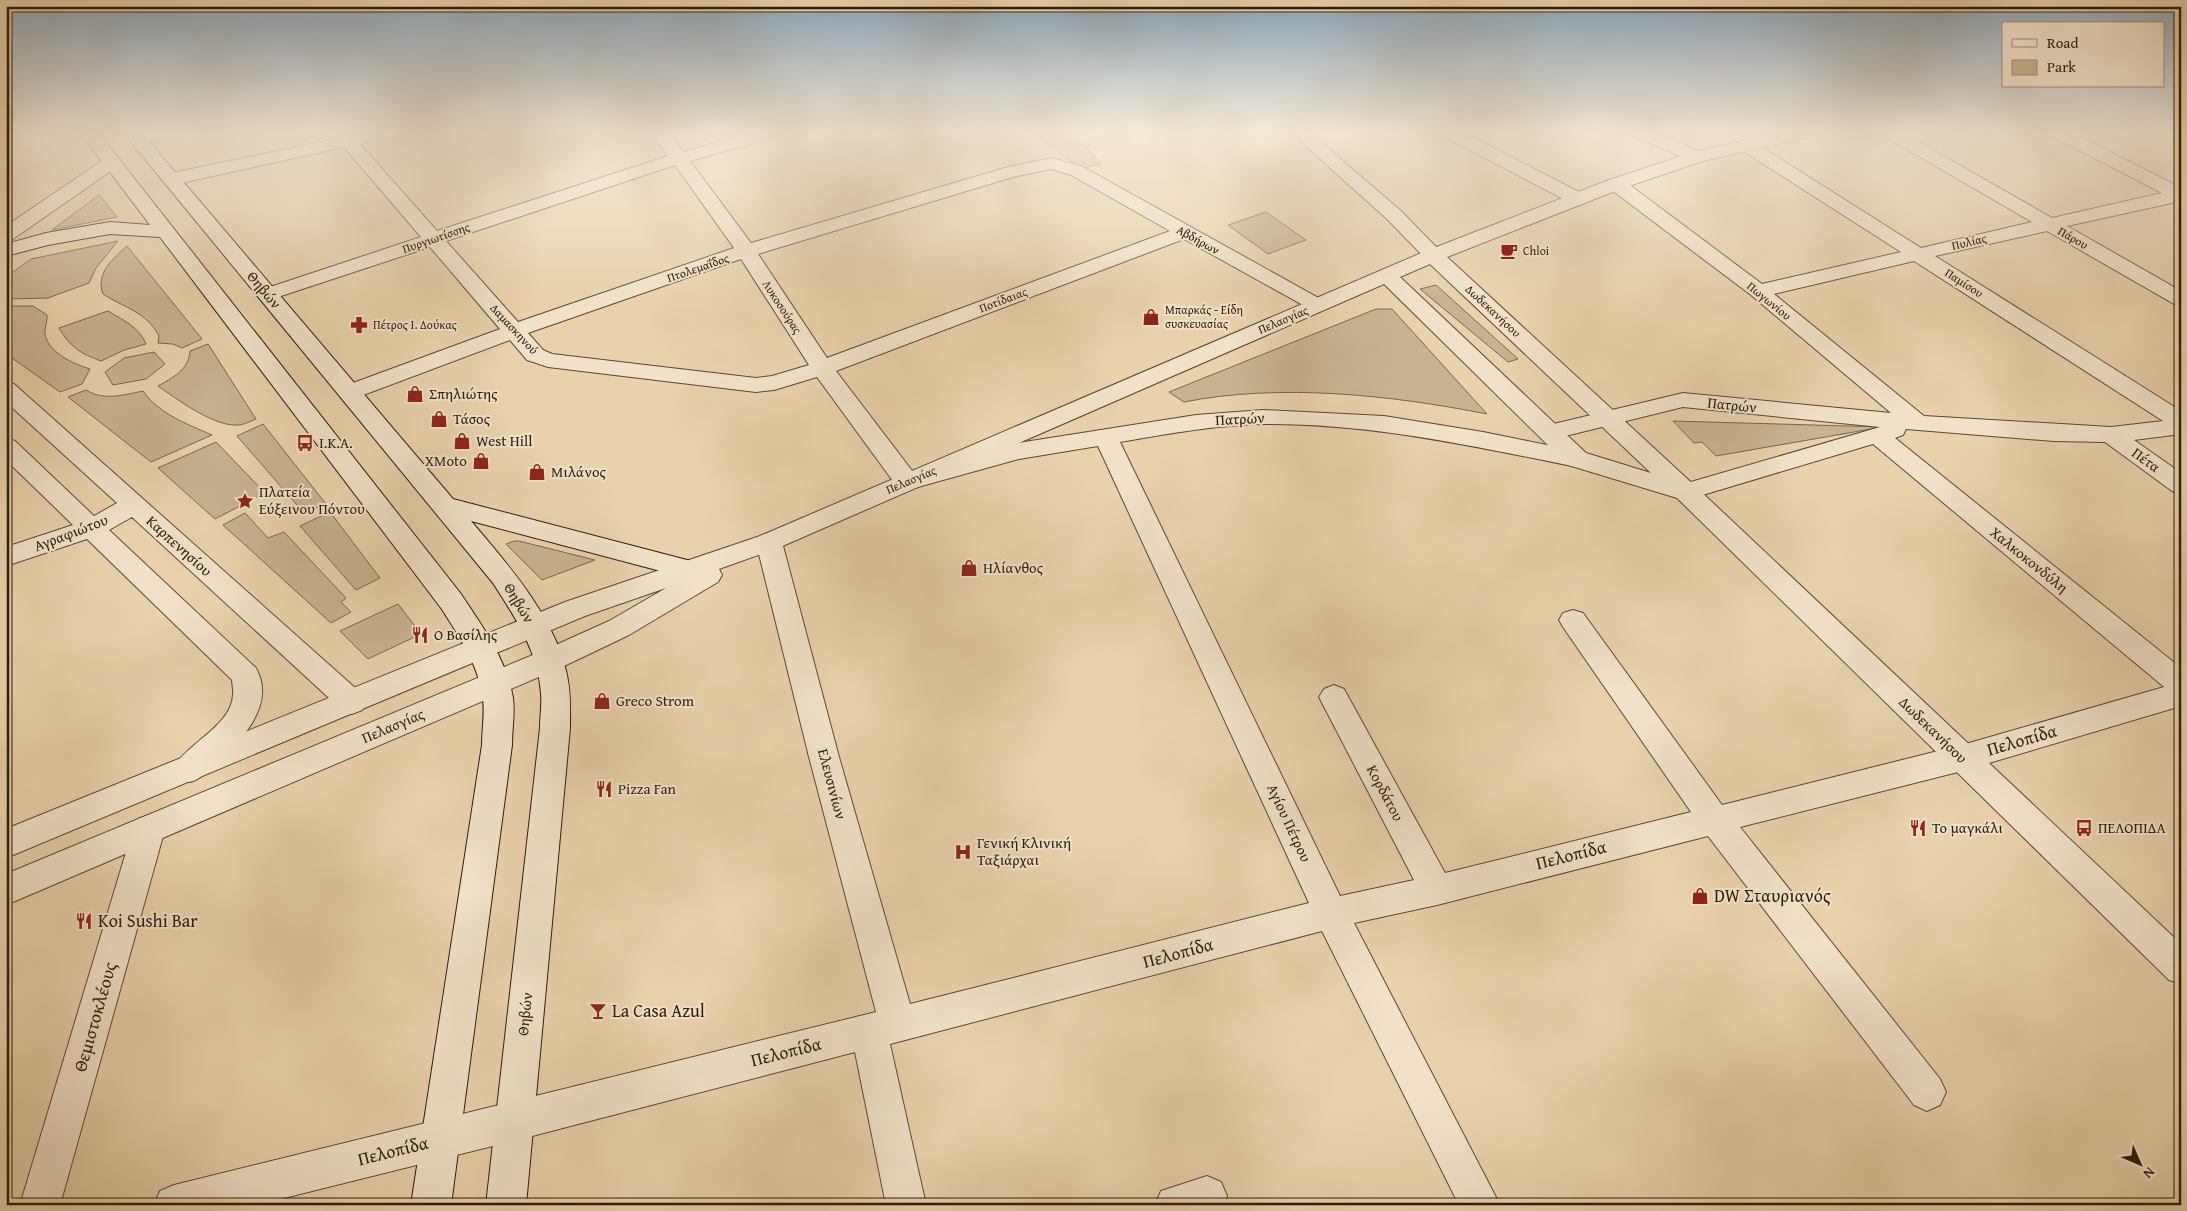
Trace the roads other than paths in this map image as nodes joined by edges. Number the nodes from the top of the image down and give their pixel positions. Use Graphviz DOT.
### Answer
graph roads {
  1 [pos="75,188"];
  2 [pos="132,188"];
  3 [pos="179,188"];
  4 [pos="388,188"];
  5 [pos="589,188"];
  6 [pos="700,188"];
  7 [pos="959,188"];
  8 [pos="1105,188"];
  9 [pos="1363,188"];
  10 [pos="1556,188"];
  11 [pos="1607,188"];
  12 [pos="1621,188"];
  13 [pos="1813,188"];
  14 [pos="1986,188"];
  15 [pos="2165,188"];
  16 [pos="2180,195"];
  17 [pos="1578,199"];
  18 [pos="2049,224"];
  19 [pos="166,232"];
  20 [pos="1184,232"];
  21 [pos="6,235"];
  22 [pos="433,239"];
  23 [pos="6,250"];
  24 [pos="746,251"];
  25 [pos="1918,254"];
  26 [pos="1433,255"];
  27 [pos="1387,275"];
  28 [pos="1758,291"];
  29 [pos="268,294"];
  30 [pos="2181,300"];
  31 [pos="1317,305"];
  32 [pos="514,332"];
  33 [pos="822,368"];
  34 [pos="6,390"];
  35 [pos="350,392"];
  36 [pos="1607,418"];
  37 [pos="2181,422"];
  38 [pos="1918,423"];
  39 [pos="2181,426"];
  40 [pos="1549,432"];
  41 [pos="1877,435"];
  42 [pos="2111,435"];
  43 [pos="1106,437"];
  44 [pos="6,446"];
  45 [pos="1577,459"];
  46 [pos="907,482"];
  47 [pos="2181,485"];
  48 [pos="1686,492"];
  49 [pos="134,505"];
  50 [pos="444,505"];
  51 [pos="92,528"];
  52 [pos="769,542"];
  53 [pos="6,557"];
  54 [pos="687,570"];
  55 [pos="1573,620"];
  56 [pos="533,626"];
  57 [pos="481,647"];
  58 [pos="550,660"];
  59 [pos="495,683"];
  60 [pos="2181,684"];
  61 [pos="2181,694"];
  62 [pos="1334,697"];
  63 [pos="352,702"];
  64 [pos="1962,758"];
  65 [pos="186,770"];
  66 [pos="1714,819"];
  67 [pos="149,829"];
  68 [pos="6,844"];
  69 [pos="6,890"];
  70 [pos="1436,890"];
  71 [pos="1331,913"];
  72 [pos="2181,968"];
  73 [pos="883,1028"];
  74 [pos="1927,1092"];
  75 [pos="513,1122"];
  76 [pos="439,1139"];
  77 [pos="40,1205"];
  78 [pos="174,1205"];
  79 [pos="431,1205"];
  80 [pos="506,1205"];
  81 [pos="906,1205"];
  82 [pos="1480,1205"];
  1 -- 21 [label="street"];
  2 -- 19 [label="street"];
  3 -- 29 [label="street, Θηβών"];
  4 -- 22 [label="street, Δαμασκηνού"];
  5 -- 22 [label="street, Πυργιωτίσσης"];
  6 -- 24 [label="street, Λυκοσούρας"];
  7 -- 24 [label="street, Πτολεμαΐδος"];
  8 -- 20 [label="street, Αβδήρων"];
  9 -- 26 [label="street, Δωδεκανήσου"];
  10 -- 17 [label="street"];
  11 -- 17 [label="street, Πελασγίας"];
  12 -- 28 [label="street, Πωγωνίου"];
  13 -- 25 [label="street, Παμίσου"];
  14 -- 18 [label="street, Πάρου"];
  15 -- 16 [label="street"];
  16 -- 18 [label="street, Πυλίας"];
  17 -- 26 [label="street, Πελασγίας"];
  18 -- 25 [label="street, Πυλίας"];
  18 -- 30 [label="street, Πάρου"];
  19 -- 23 [label="street"];
  19 -- 57 [label="street"];
  20 -- 31 [label="street, Αβδήρων"];
  20 -- 33 [label="street, Ποτίδαιας"];
  22 -- 29 [label="street, Πυργιωτίσσης"];
  22 -- 32 [label="street, Δαμασκηνού"];
  24 -- 32 [label="street, Πτολεμαΐδος"];
  24 -- 33 [label="street, Λυκοσούρας"];
  25 -- 28 [label="street, Πυλίας"];
  25 -- 37 [label="street, Παμίσου"];
  26 -- 27 [label="street, Πελασγίας"];
  26 -- 36 [label="street, Δωδεκανήσου"];
  27 -- 31 [label="street, Πελασγίας"];
  27 -- 40 [label="street, Δωδεκανήσου"];
  28 -- 38 [label="street, Πωγωνίου"];
  29 -- 35 [label="street, Θηβών"];
  31 -- 46 [label="street, Πελασγίας"];
  32 -- 33 [label="street, Δαμασκηνού"];
  32 -- 35 [label="street, Πτολεμαΐδος"];
  33 -- 46 [label="street, Λυκοσούρας"];
  34 -- 49 [label="street, Καρπενησίου"];
  35 -- 50 [label="street, Θηβών"];
  36 -- 38 [label="street, Πατρών"];
  36 -- 40 [label="street, Πατρών"];
  36 -- 48 [label="street, Δωδεκανήσου"];
  38 -- 41 [label="street, Πατρών"];
  38 -- 42 [label="street, Πατρών"];
  39 -- 42 [label="street, Πατρών"];
  40 -- 45 [label="street, Δωδεκανήσου"];
  41 -- 48 [label="street, Πατρών"];
  41 -- 60 [label="street, Χαλκοκονδύλη"];
  42 -- 47 [label="street, Πέτα"];
  43 -- 45 [label="street, Πατρών"];
  43 -- 46 [label="street, Πατρών"];
  43 -- 71 [label="street, Αγίου Πέτρου"];
  44 -- 51 [label="street"];
  45 -- 48 [label="street, Δωδεκανήσου"];
  46 -- 52 [label="street, Πελασγίας"];
  48 -- 64 [label="street, Δωδεκανήσου"];
  49 -- 51 [label="street, Αγραφιώτου"];
  49 -- 63 [label="street, Καρπενησίου"];
  50 -- 54 [label="street"];
  50 -- 56 [label="street, Θηβών"];
  51 -- 53 [label="street, Αγραφιώτου"];
  51 -- 65 [label="street"];
  52 -- 54 [label="street, Πελασγίας"];
  52 -- 58 [label="street, Πελασγίας"];
  52 -- 73 [label="street, Ελευσινίων"];
  54 -- 56 [label="street, Πελασγίας"];
  55 -- 66 [label="street"];
  56 -- 57 [label="street, Πελασγίας"];
  56 -- 58 [label="street, Θηβών"];
  57 -- 59 [label="street"];
  57 -- 63 [label="street, Πελασγίας"];
  58 -- 59 [label="street, Πελασγίας"];
  58 -- 75 [label="street, Θηβών"];
  59 -- 67 [label="street, Πελασγίας"];
  59 -- 76 [label="street"];
  61 -- 64 [label="street, Πελοπίδα"];
  62 -- 70 [label="street, Κορδάτου"];
  63 -- 65 [label="street, Πελασγίας"];
  64 -- 66 [label="street, Πελοπίδα"];
  64 -- 72 [label="street, Δωδεκανήσου"];
  65 -- 68 [label="street, Πελασγίας"];
  66 -- 70 [label="street, Πελοπίδα"];
  66 -- 74 [label="street"];
  67 -- 69 [label="street, Πελασγίας"];
  67 -- 77 [label="street, Θεμιστοκλέους"];
  70 -- 71 [label="street, Πελοπίδα"];
  71 -- 73 [label="street, Πελοπίδα"];
  71 -- 82 [label="street, Αγίου Πέτρου"];
  73 -- 75 [label="street, Πελοπίδα"];
  73 -- 81 [label="street, Ελευσινίων"];
  75 -- 76 [label="street, Πελοπίδα"];
  75 -- 80 [label="street, Θηβών"];
  76 -- 78 [label="street, Πελοπίδα"];
  76 -- 79 [label="street"];
}
